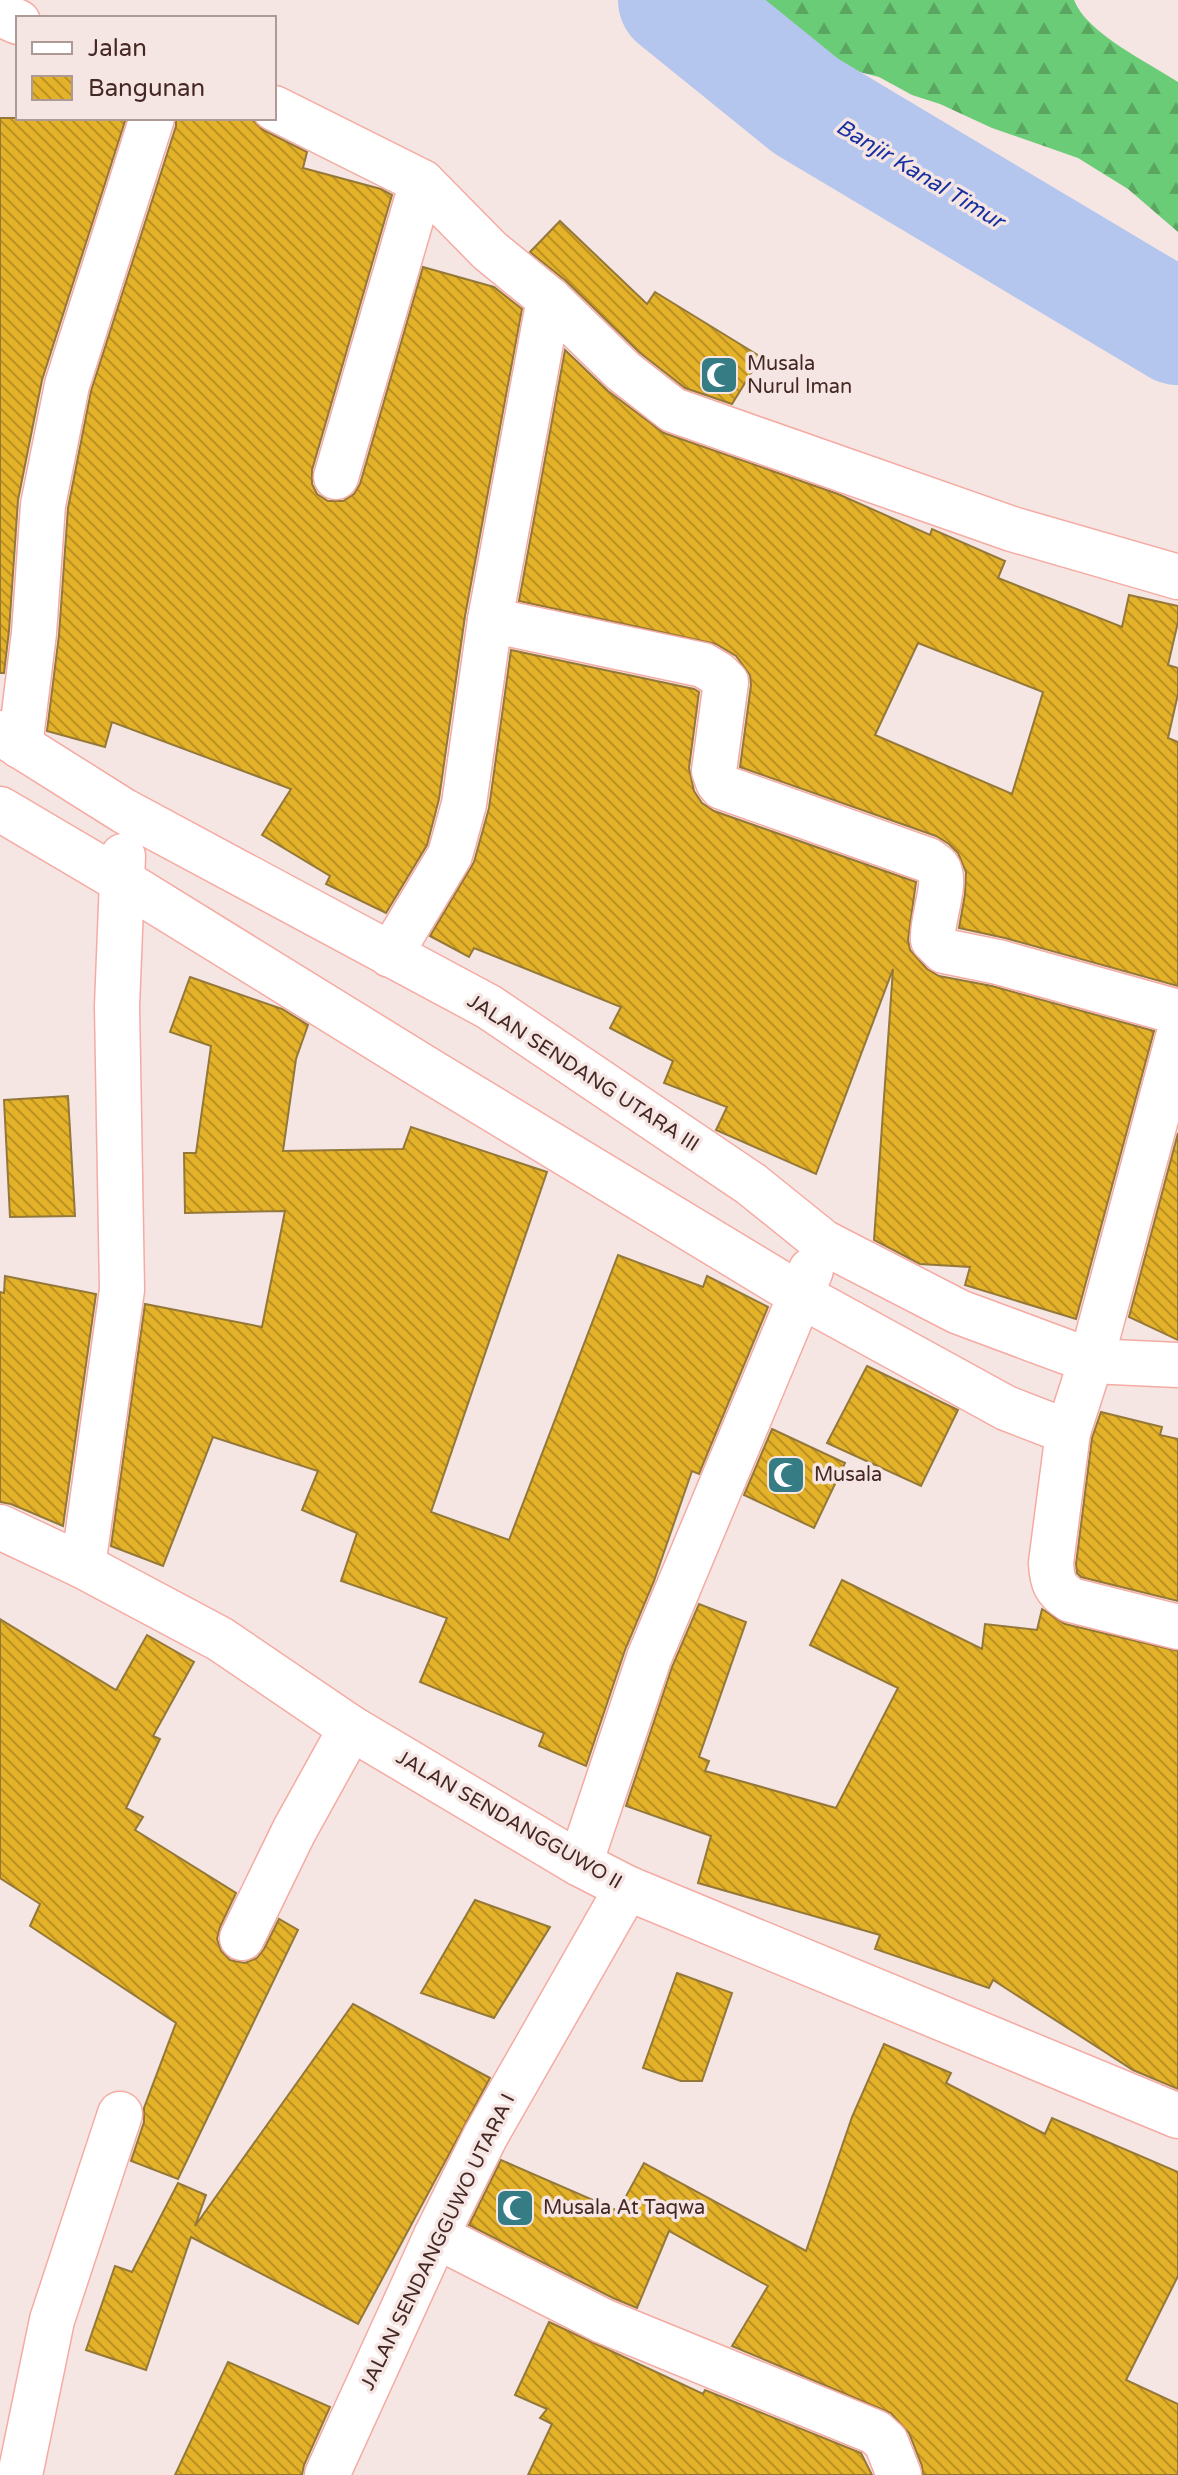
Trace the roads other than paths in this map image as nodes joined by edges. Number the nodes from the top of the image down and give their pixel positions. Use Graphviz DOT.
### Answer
graph roads {
  1 [pos="276,109"];
  2 [pos="151,120"];
  3 [pos="422,182"];
  4 [pos="549,299"];
  5 [pos="336,477"];
  6 [pos="1178,577"];
  7 [pos="490,620"];
  8 [pos="10,739"];
  9 [pos="0,809"];
  10 [pos="124,811"];
  11 [pos="122,881"];
  12 [pos="390,955"];
  13 [pos="1178,1012"];
  14 [pos="1178,1037"];
  15 [pos="823,1242"];
  16 [pos="800,1295"];
  17 [pos="1091,1361"];
  18 [pos="1178,1365"];
  19 [pos="1068,1432"];
  20 [pos="0,1527"];
  21 [pos="83,1566"];
  22 [pos="1178,1627"];
  23 [pos="351,1728"];
  24 [pos="580,1864"];
  25 [pos="627,1888"];
  26 [pos="242,1938"];
  27 [pos="120,2114"];
  28 [pos="1178,2116"];
  29 [pos="436,2236"];
  30 [pos="20,2475"];
  31 [pos="327,2475"];
  32 [pos="899,2475"];
  1 -- 3 [label="street"];
  2 -- 8 [label="street"];
  3 -- 4 [label="street"];
  3 -- 5 [label="street"];
  4 -- 6 [label="street"];
  4 -- 7 [label="street"];
  7 -- 12 [label="street"];
  7 -- 13 [label="street"];
  8 -- 10 [label="street, JALAN SENDANG UTARA III"];
  9 -- 11 [label="street"];
  10 -- 11 [label="street"];
  10 -- 12 [label="street, JALAN SENDANG UTARA III"];
  11 -- 16 [label="street"];
  11 -- 21 [label="street"];
  12 -- 15 [label="street, JALAN SENDANG UTARA III"];
  14 -- 17 [label="street"];
  15 -- 16 [label="street"];
  15 -- 17 [label="street, JALAN SENDANG UTARA III"];
  16 -- 19 [label="street"];
  16 -- 24 [label="street"];
  17 -- 18 [label="street, JALAN SENDANG UTARA III"];
  17 -- 19 [label="street"];
  19 -- 22 [label="street"];
  20 -- 21 [label="street, JALAN SENDANGGUWO II"];
  21 -- 23 [label="street, JALAN SENDANGGUWO II"];
  23 -- 24 [label="street, JALAN SENDANGGUWO II"];
  23 -- 26 [label="street"];
  24 -- 25 [label="street, JALAN SENDANGGUWO II"];
  25 -- 28 [label="street, JALAN SENDANGGUWO II"];
  25 -- 29 [label="street, JALAN SENDANGGUWO UTARA I"];
  27 -- 30 [label="street"];
  29 -- 31 [label="street, JALAN SENDANGGUWO UTARA I"];
  29 -- 32 [label="street"];
}
